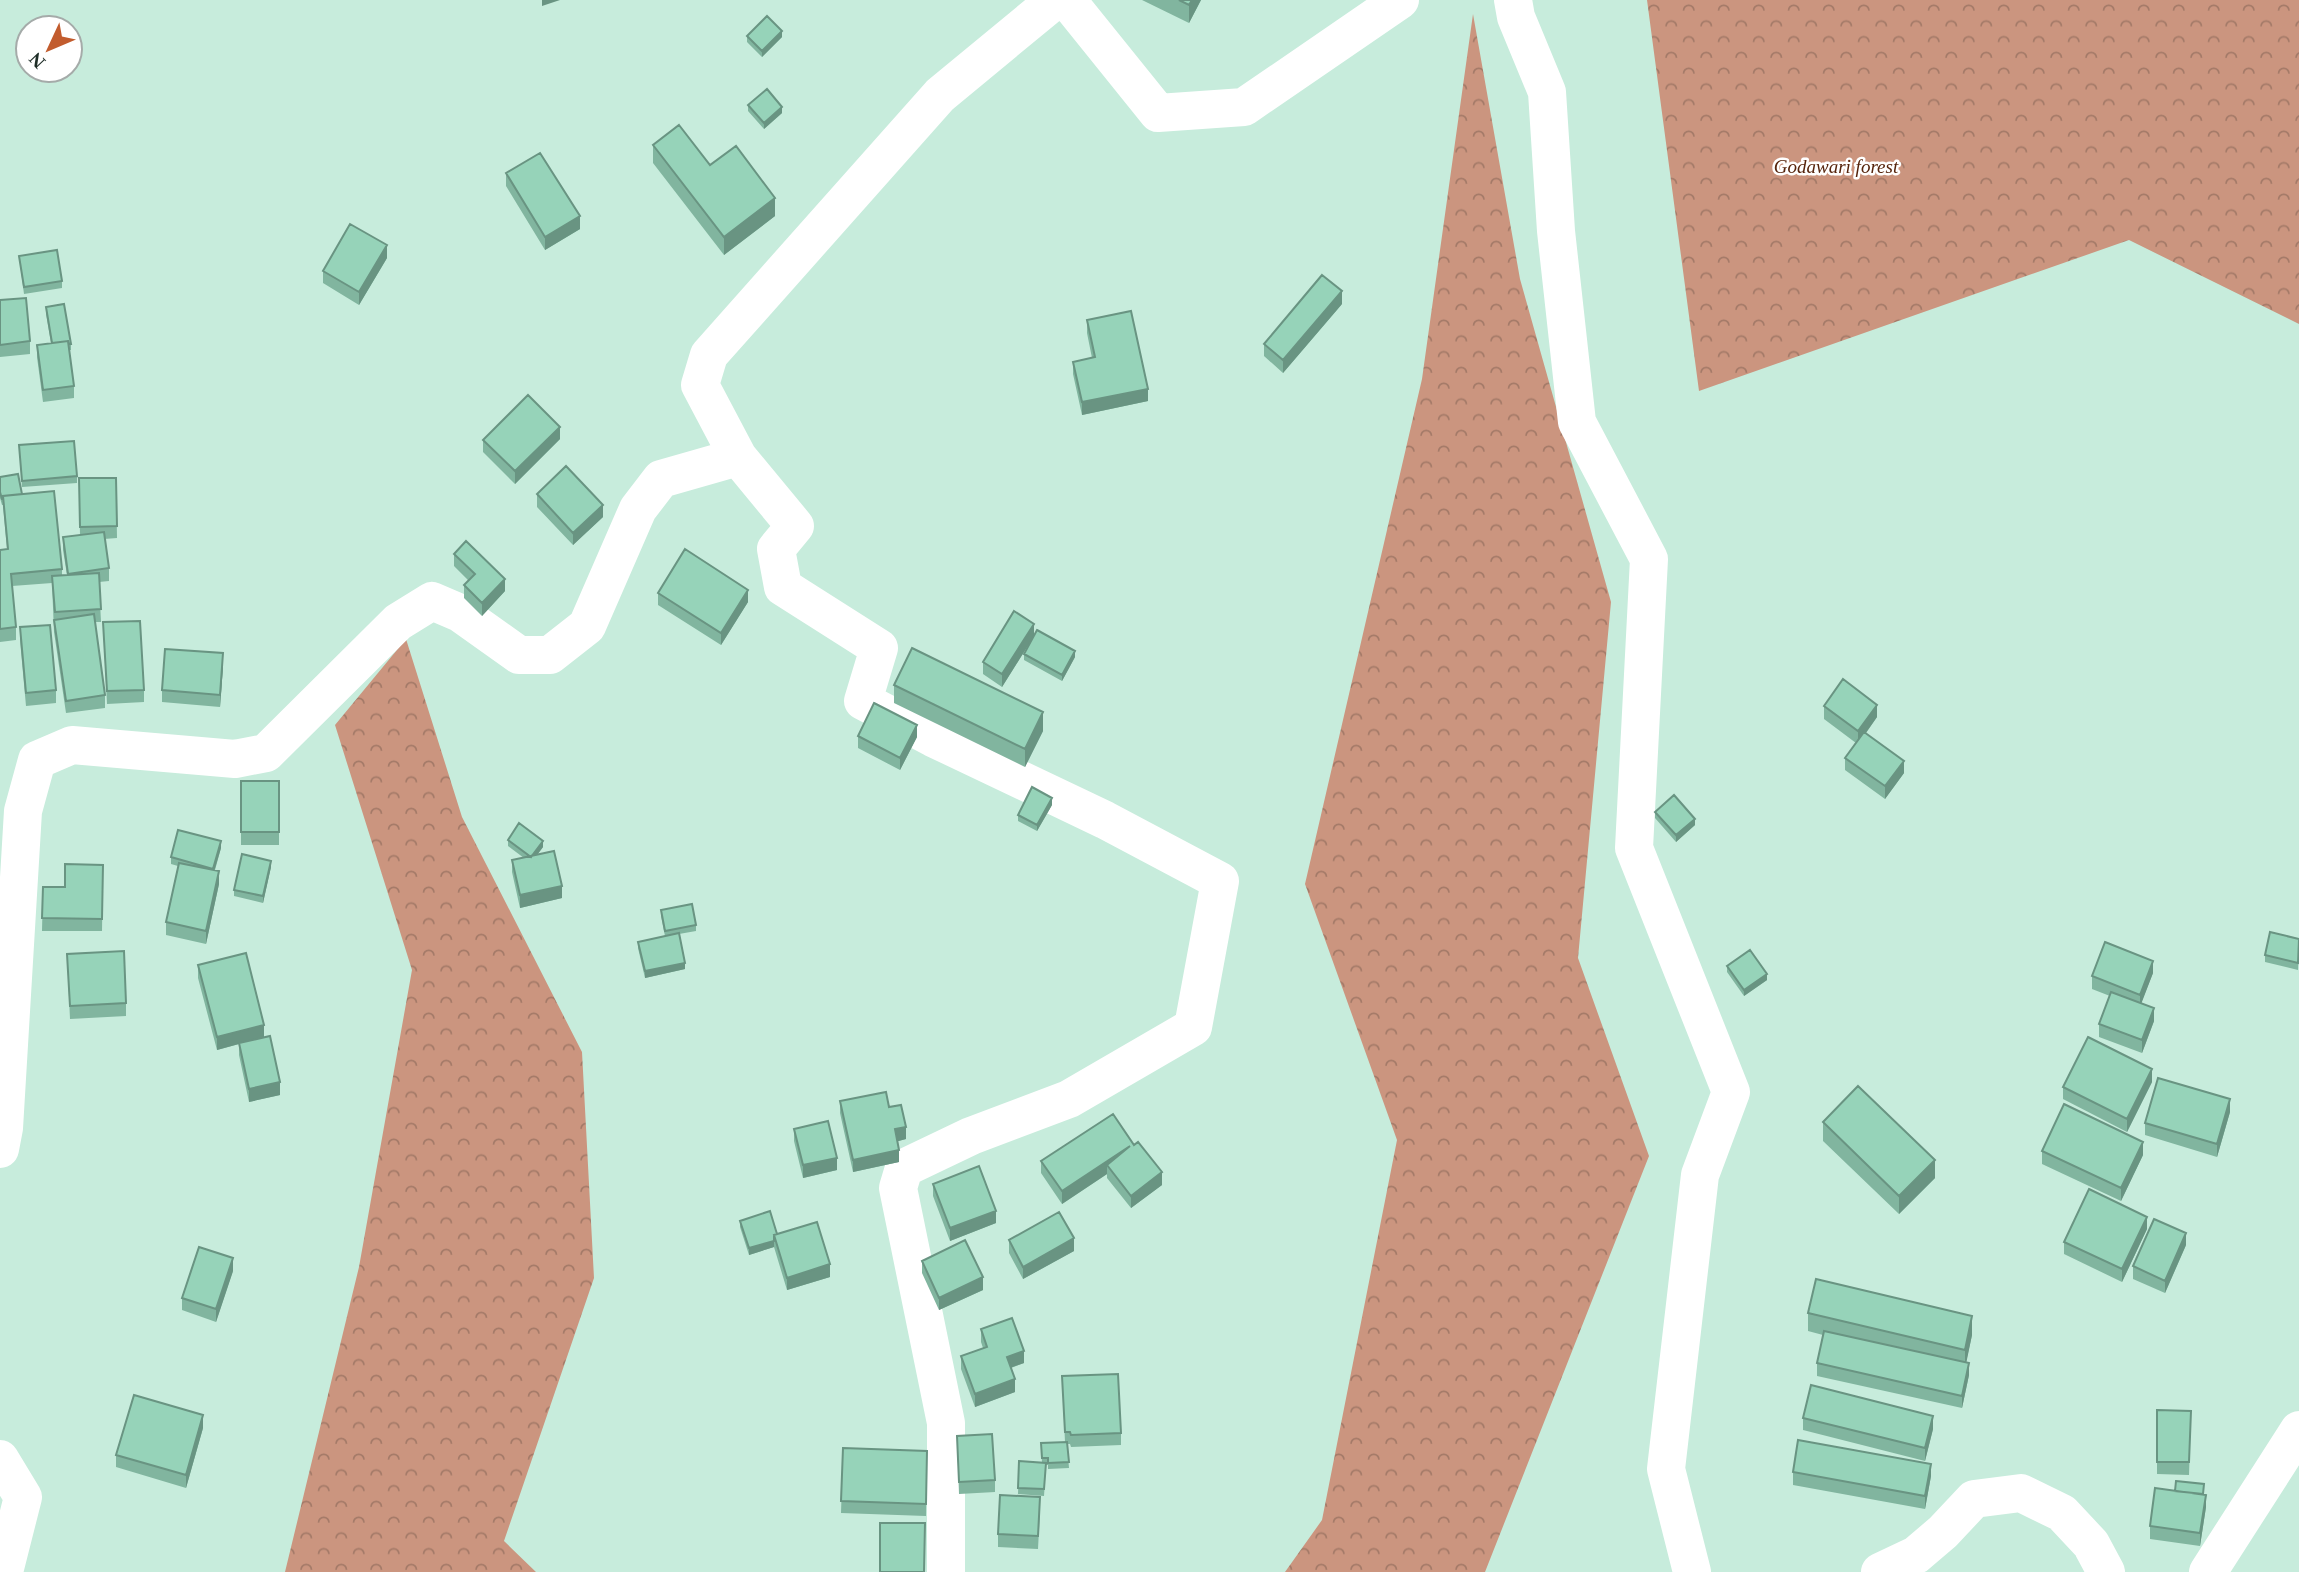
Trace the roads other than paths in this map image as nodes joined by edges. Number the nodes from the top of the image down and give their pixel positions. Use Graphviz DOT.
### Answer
graph roads {
  1 [pos="1055,0"];
  2 [pos="1067,0"];
  3 [pos="1400,0"];
  4 [pos="1513,0"];
  5 [pos="738,457"];
  6 [pos="0,1149"];
  7 [pos="2299,1430"];
  8 [pos="0,1459"];
  9 [pos="4,1572"];
  10 [pos="946,1572"];
  11 [pos="1692,1572"];
  12 [pos="1880,1572"];
  13 [pos="2106,1572"];
  14 [pos="2208,1572"];
  1 -- 5 [label="street"];
  2 -- 3 [label="street"];
  4 -- 11 [label="street"];
  5 -- 6 [label="street"];
  5 -- 10 [label="street"];
  7 -- 14 [label="street"];
  8 -- 9 [label="street"];
  12 -- 13 [label="street"];
}
